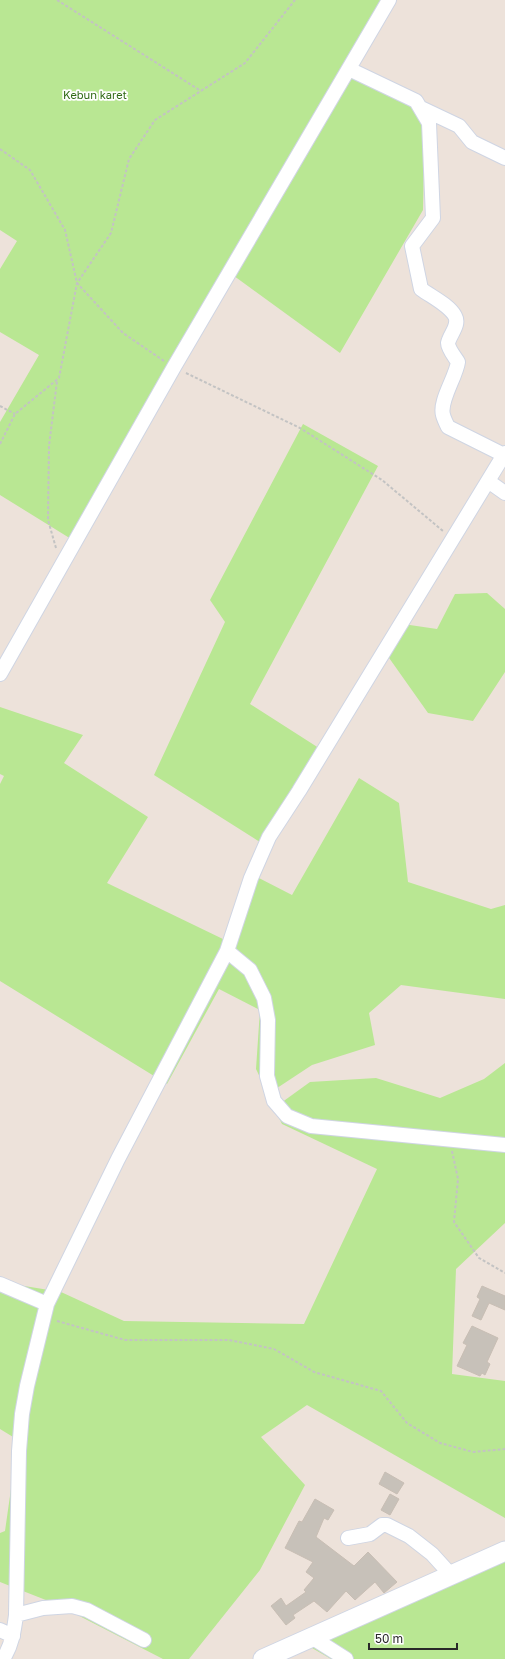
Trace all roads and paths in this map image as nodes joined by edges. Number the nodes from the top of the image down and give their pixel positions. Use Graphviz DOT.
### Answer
graph roads {
  1 [pos="57,0"];
  2 [pos="389,0"];
  3 [pos="293,1"];
  4 [pos="349,69"];
  5 [pos="202,91"];
  6 [pos="420,108"];
  7 [pos="0,149"];
  8 [pos="505,158"];
  9 [pos="77,283"];
  10 [pos="174,367"];
  11 [pos="57,379"];
  12 [pos="0,406"];
  13 [pos="15,414"];
  14 [pos="0,444"];
  15 [pos="504,454"];
  16 [pos="488,481"];
  17 [pos="505,493"];
  18 [pos="452,538"];
  19 [pos="61,565"];
  20 [pos="0,674"];
  21 [pos="227,951"];
  22 [pos="449,1140"];
  23 [pos="505,1145"];
  24 [pos="505,1273"];
  25 [pos="0,1284"];
  26 [pos="45,1310"];
  27 [pos="505,1449"];
  28 [pos="348,1538"];
  29 [pos="505,1550"];
  30 [pos="451,1575"];
  31 [pos="16,1615"];
  32 [pos="0,1630"];
  33 [pos="13,1636"];
  34 [pos="313,1638"];
  35 [pos="144,1640"];
  36 [pos="3,1659"];
  37 [pos="263,1659"];
  38 [pos="346,1659"];
  1 -- 5 [label="path"];
  2 -- 4 [label="street"];
  3 -- 5 [label="path"];
  4 -- 6 [label="street"];
  4 -- 10 [label="street"];
  5 -- 9 [label="path"];
  6 -- 8 [label="street"];
  6 -- 15 [label="street"];
  7 -- 9 [label="path"];
  9 -- 10 [label="path"];
  9 -- 11 [label="path"];
  10 -- 18 [label="path"];
  10 -- 19 [label="street"];
  11 -- 13 [label="path"];
  11 -- 19 [label="path"];
  12 -- 13 [label="path"];
  13 -- 14 [label="path"];
  15 -- 16 [label="street"];
  16 -- 17 [label="street"];
  16 -- 18 [label="street"];
  18 -- 21 [label="street"];
  19 -- 20 [label="street"];
  21 -- 22 [label="street"];
  21 -- 26 [label="street"];
  22 -- 23 [label="street"];
  22 -- 24 [label="path"];
  25 -- 26 [label="street"];
  26 -- 27 [label="path"];
  26 -- 31 [label="street"];
  28 -- 30 [label="street"];
  29 -- 30 [label="street"];
  30 -- 34 [label="street"];
  31 -- 33 [label="street"];
  31 -- 35 [label="street"];
  32 -- 33 [label="street"];
  33 -- 36 [label="street"];
  34 -- 37 [label="street"];
  34 -- 38 [label="street"];
}
